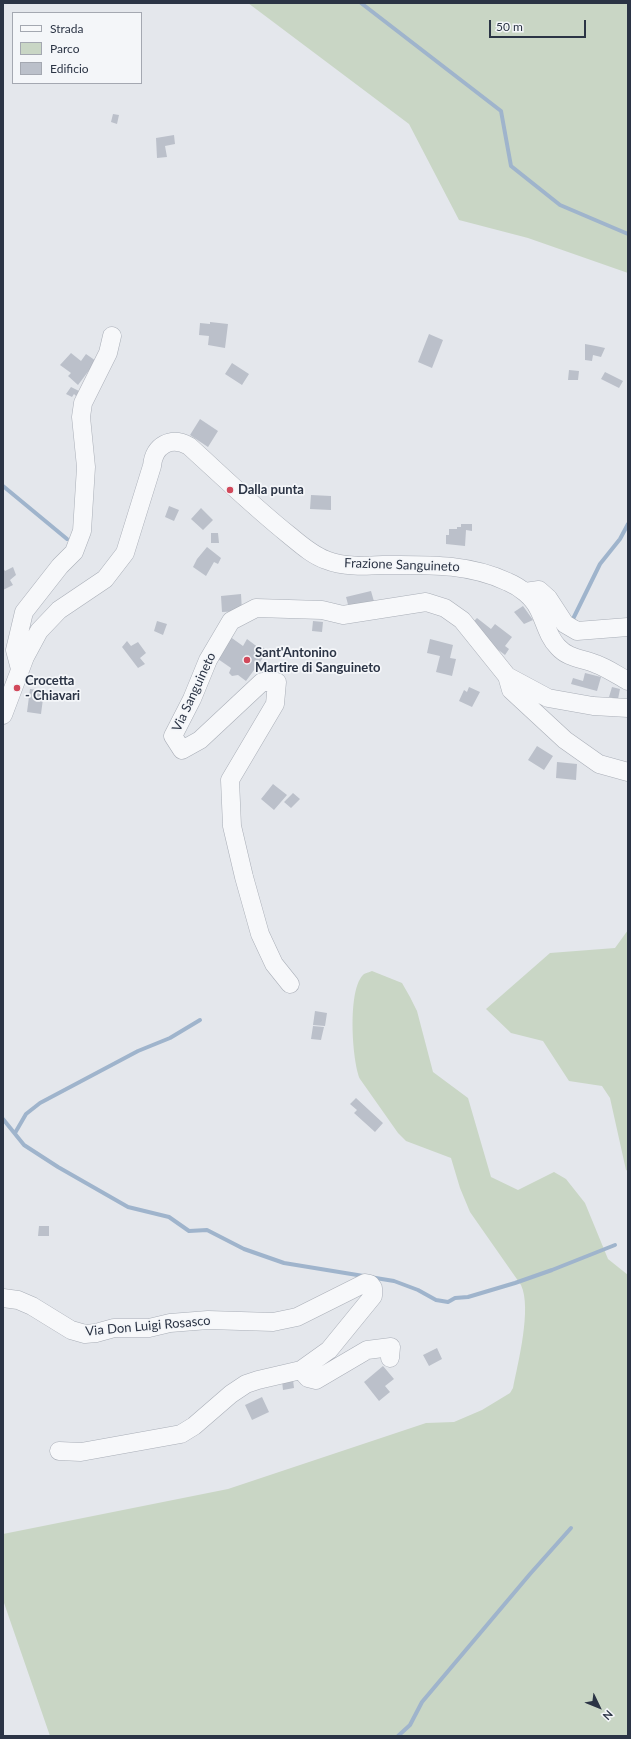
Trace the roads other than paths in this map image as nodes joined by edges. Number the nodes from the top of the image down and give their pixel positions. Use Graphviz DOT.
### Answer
graph roads {
  1 [pos="112,336"];
  2 [pos="525,592"];
  3 [pos="628,627"];
  4 [pos="20,669"];
  5 [pos="507,676"];
  6 [pos="628,681"];
  7 [pos="628,708"];
  8 [pos="3,715"];
  9 [pos="628,772"];
  10 [pos="290,984"];
  11 [pos="3,1298"];
  12 [pos="390,1358"];
  13 [pos="302,1370"];
  14 [pos="59,1451"];
  1 -- 4 [label="street"];
  2 -- 3 [label="street"];
  2 -- 4 [label="street, Frazione Sanguineto"];
  2 -- 6 [label="street, Frazione Sanguineto"];
  4 -- 8 [label="street, Frazione Sanguineto"];
  5 -- 7 [label="street, Via Sanguineto"];
  5 -- 9 [label="street, Via Sanguineto"];
  5 -- 10 [label="street, Via Sanguineto"];
  11 -- 13 [label="street, Via Don Luigi Rosasco"];
  12 -- 13 [label="street"];
  13 -- 14 [label="street, Via Don Luigi Rosasco"];
}
